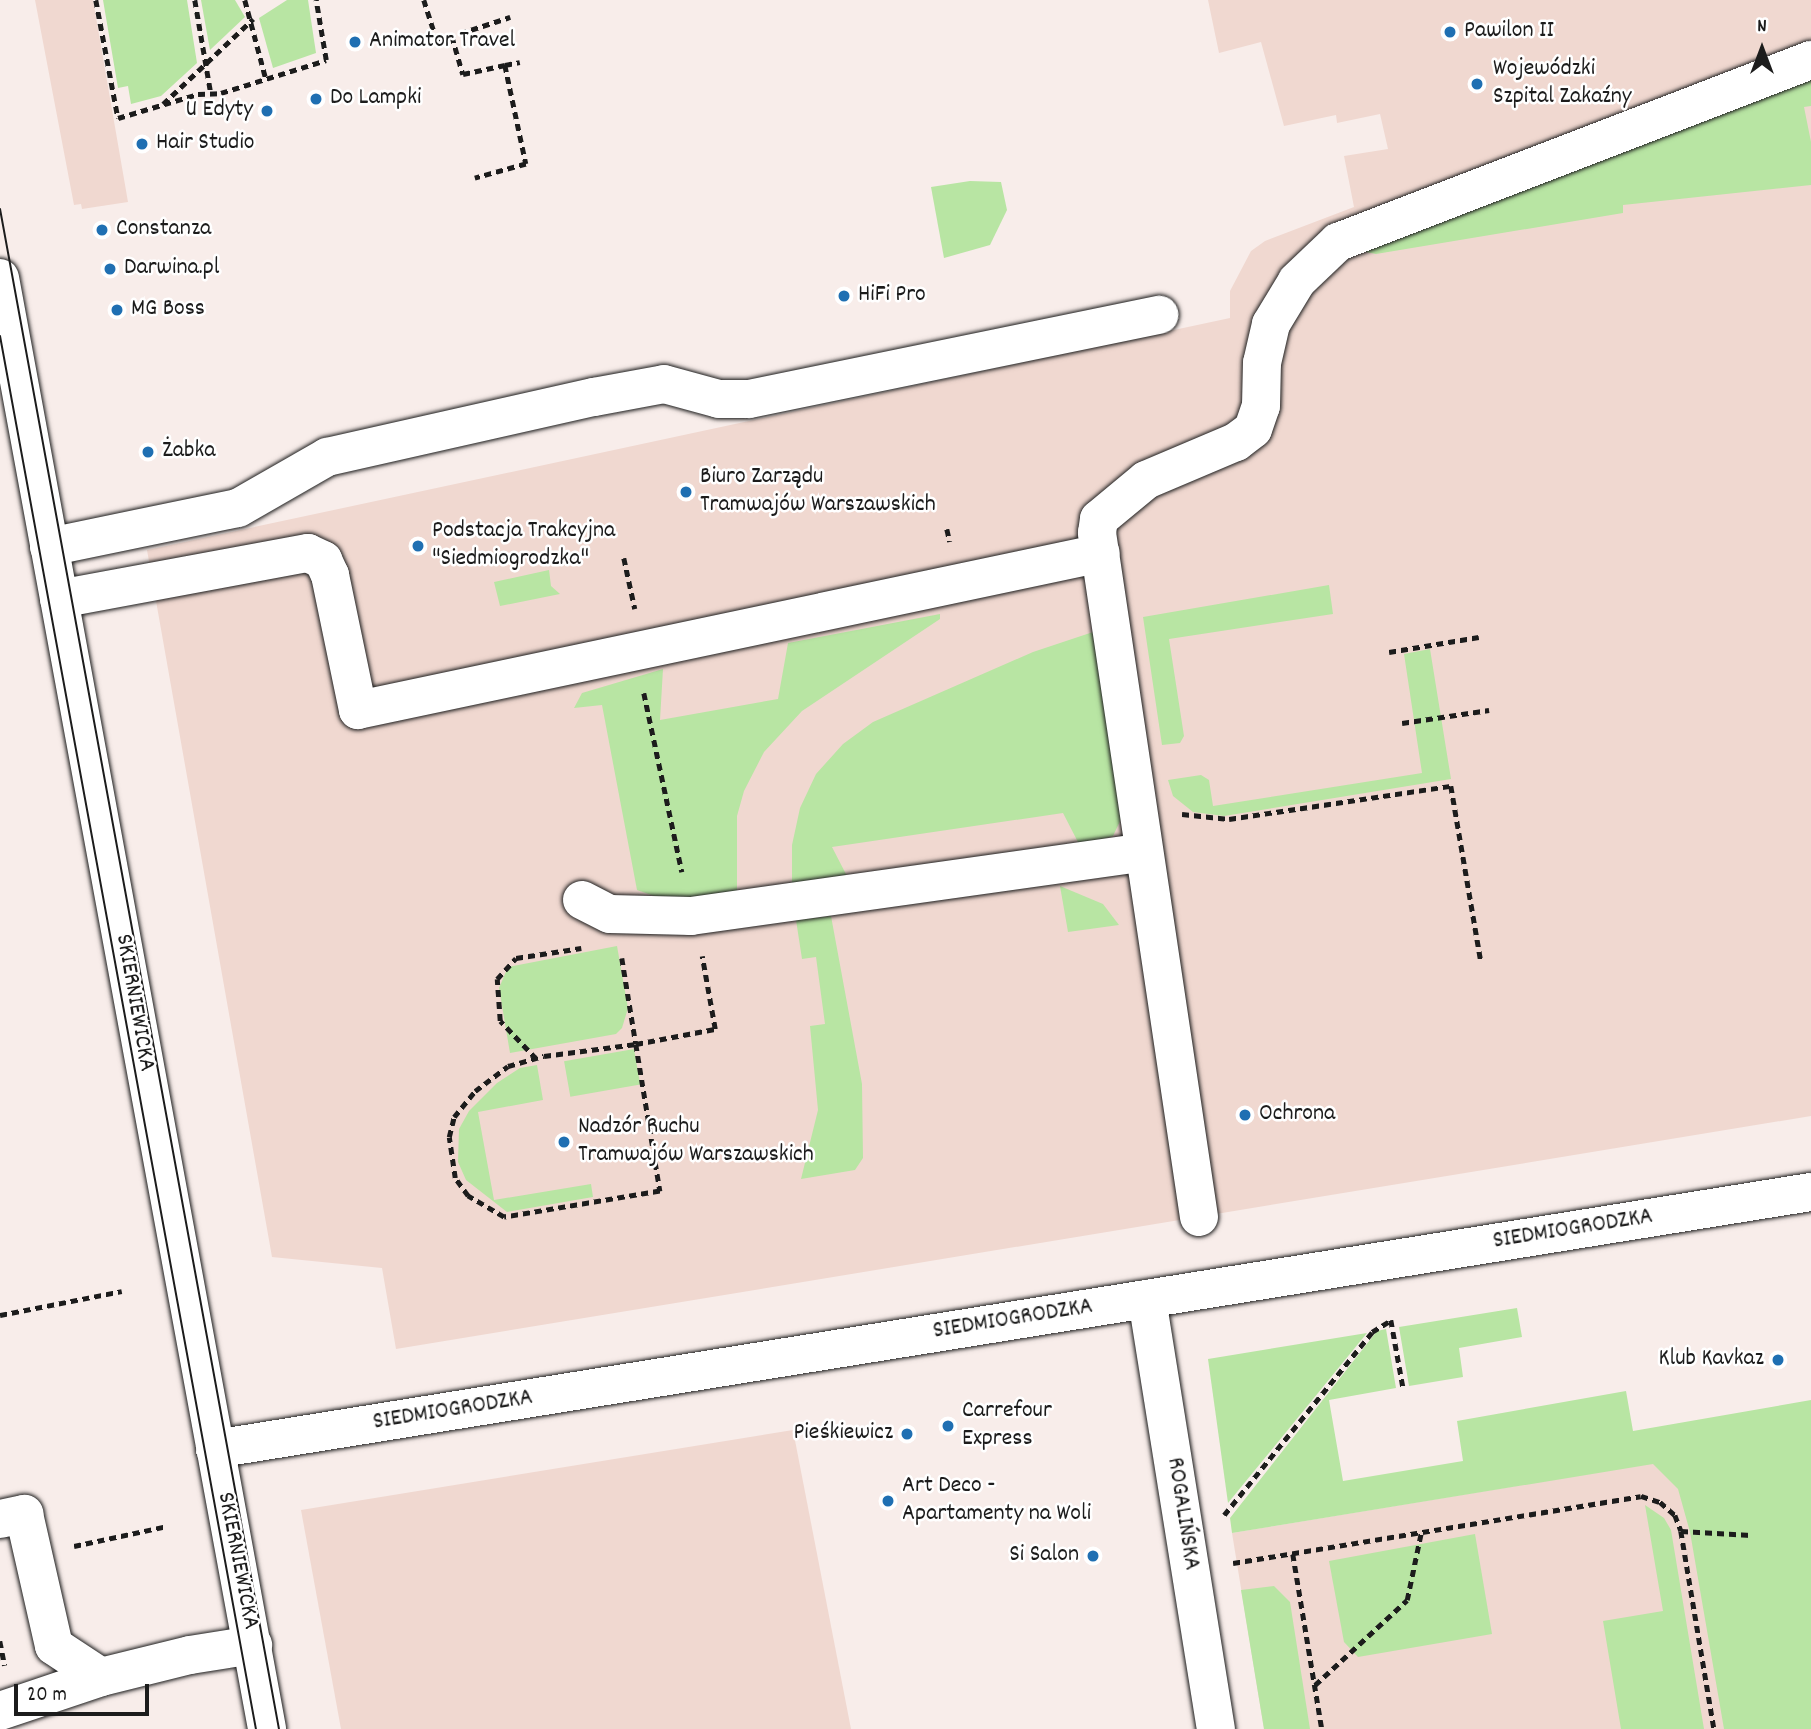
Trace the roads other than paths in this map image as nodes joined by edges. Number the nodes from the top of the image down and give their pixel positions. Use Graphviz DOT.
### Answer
graph roads {
  1 [pos="1811,60"];
  2 [pos="0,278"];
  3 [pos="1160,315"];
  4 [pos="13,422"];
  5 [pos="49,547"];
  6 [pos="1101,553"];
  7 [pos="59,599"];
  8 [pos="1144,852"];
  9 [pos="582,900"];
  10 [pos="1811,1192"];
  11 [pos="1199,1217"];
  12 [pos="1147,1299"];
  13 [pos="215,1449"];
  14 [pos="0,1519"];
  15 [pos="253,1645"];
  16 [pos="101,1677"];
  17 [pos="0,1712"];
  18 [pos="267,1729"];
  19 [pos="1216,1729"];
  1 -- 6 [label="street"];
  2 -- 4 [label="street, SKIERNIEWICKA"];
  3 -- 5 [label="street"];
  4 -- 5 [label="street, SKIERNIEWICKA"];
  5 -- 7 [label="street, SKIERNIEWICKA"];
  6 -- 7 [label="street"];
  6 -- 8 [label="street"];
  7 -- 13 [label="street, SKIERNIEWICKA"];
  8 -- 9 [label="street"];
  8 -- 11 [label="street"];
  10 -- 12 [label="street, SIEDMIOGRODZKA"];
  12 -- 13 [label="street, SIEDMIOGRODZKA"];
  12 -- 19 [label="street, ROGALIŃSKA"];
  13 -- 15 [label="street, SKIERNIEWICKA"];
  14 -- 16 [label="street"];
  15 -- 16 [label="street"];
  15 -- 18 [label="street, SKIERNIEWICKA"];
  16 -- 17 [label="street"];
}
